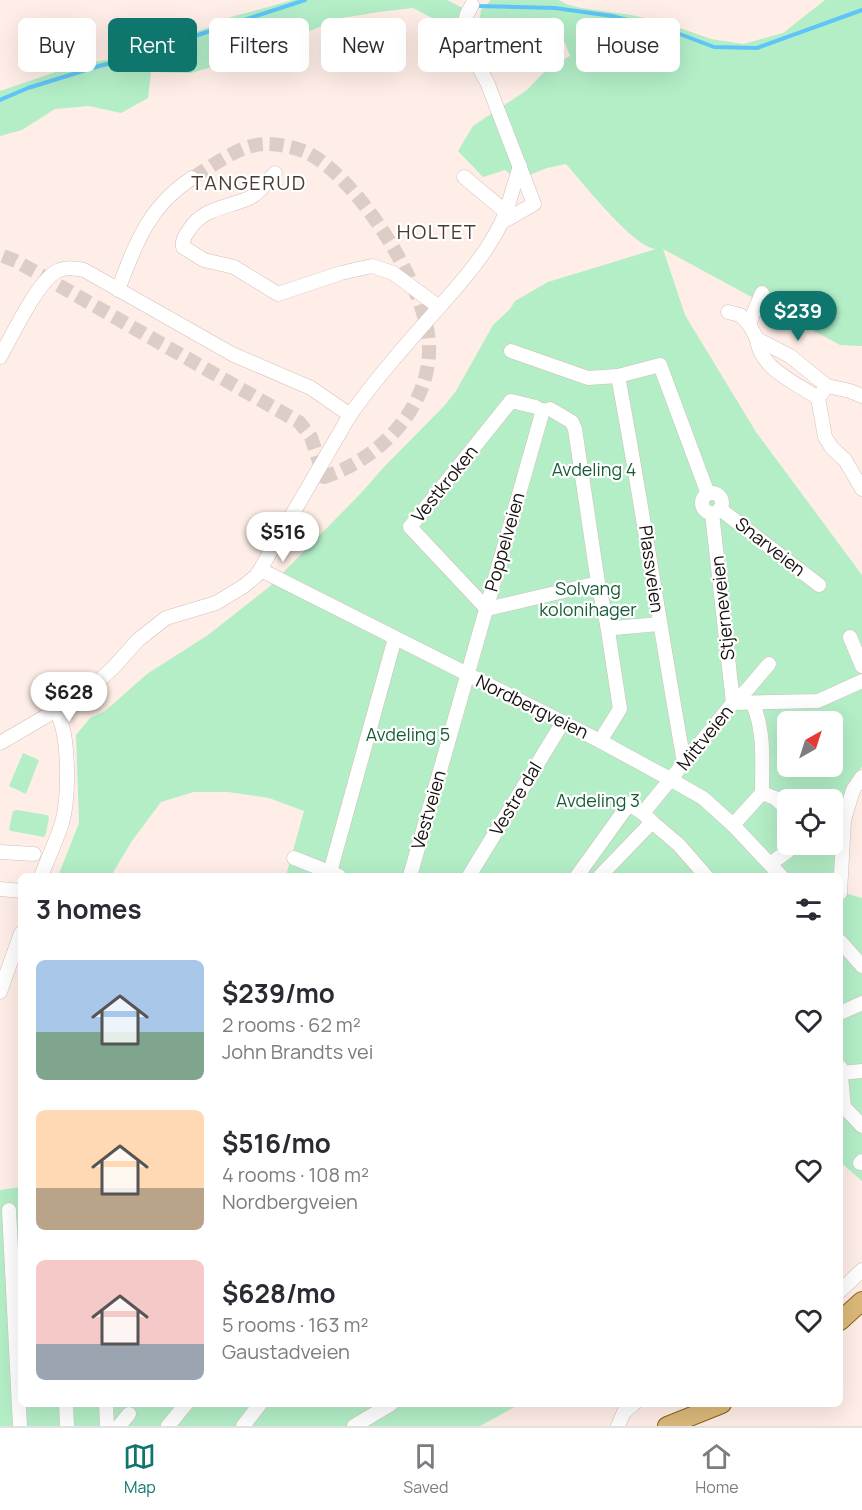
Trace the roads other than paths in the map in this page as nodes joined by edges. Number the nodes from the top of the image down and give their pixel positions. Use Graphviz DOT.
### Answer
graph roads {
  1 [pos="472,5"];
  2 [pos="520,166"];
  3 [pos="274,173"];
  4 [pos="464,177"];
  5 [pos="192,178"];
  6 [pos="545,188"];
  7 [pos="530,190"];
  8 [pos="504,217"];
  9 [pos="118,290"];
  10 [pos="762,293"];
  11 [pos="439,307"];
  12 [pos="729,312"];
  13 [pos="749,324"];
  14 [pos="757,339"];
  15 [pos="512,351"];
  16 [pos="0,357"];
  17 [pos="618,376"];
  18 [pos="828,386"];
  19 [pos="862,396"];
  20 [pos="818,398"];
  21 [pos="543,408"];
  22 [pos="350,415"];
  23 [pos="862,489"];
  24 [pos="716,511"];
  25 [pos="261,570"];
  26 [pos="598,583"];
  27 [pos="819,585"];
  28 [pos="487,609"];
  29 [pos="607,624"];
  30 [pos="659,624"];
  31 [pos="850,637"];
  32 [pos="395,638"];
  33 [pos="769,664"];
  34 [pos="862,666"];
  35 [pos="468,675"];
  36 [pos="862,681"];
  37 [pos="733,703"];
  38 [pos="753,704"];
  39 [pos="60,720"];
  40 [pos="563,722"];
  41 [pos="600,741"];
  42 [pos="0,743"];
  43 [pos="684,762"];
  44 [pos="862,777"];
  45 [pos="670,779"];
  46 [pos="762,793"];
  47 [pos="777,800"];
  48 [pos="647,817"];
  49 [pos="733,825"];
  50 [pos="0,852"];
  51 [pos="34,854"];
  52 [pos="782,855"];
  53 [pos="294,858"];
  54 [pos="770,864"];
  55 [pos="42,873"];
  56 [pos="328,873"];
  57 [pos="333,873"];
  58 [pos="411,873"];
  59 [pos="471,873"];
  60 [pos="579,873"];
  61 [pos="602,873"];
  62 [pos="703,873"];
  63 [pos="778,873"];
  64 [pos="841,873"];
  65 [pos="0,889"];
  66 [pos="18,891"];
  67 [pos="18,941"];
  68 [pos="843,944"];
  69 [pos="862,966"];
  70 [pos="0,992"];
  71 [pos="862,1003"];
  72 [pos="843,1012"];
  73 [pos="843,1070"];
  74 [pos="862,1071"];
  75 [pos="843,1109"];
  76 [pos="862,1126"];
  77 [pos="9,1210"];
  78 [pos="5,1245"];
  79 [pos="862,1270"];
  80 [pos="843,1288"];
  81 [pos="859,1308"];
  82 [pos="14,1314"];
  83 [pos="0,1317"];
  84 [pos="843,1319"];
  85 [pos="18,1389"];
  86 [pos="19,1407"];
  87 [pos="66,1407"];
  88 [pos="106,1407"];
  89 [pos="184,1407"];
  90 [pos="258,1407"];
  91 [pos="386,1407"];
  92 [pos="630,1407"];
  93 [pos="715,1407"];
  94 [pos="129,1414"];
  95 [pos="20,1426"];
  96 [pos="67,1426"];
  97 [pos="107,1426"];
  98 [pos="119,1426"];
  99 [pos="168,1426"];
  100 [pos="243,1426"];
  101 [pos="354,1426"];
  102 [pos="618,1426"];
  103 [pos="668,1426"];
  1 -- 2 [label="street"];
  2 -- 7 [label="street"];
  2 -- 8 [label="street"];
  3 -- 11 [label="street"];
  4 -- 8 [label="street"];
  5 -- 9 [label="street"];
  6 -- 7 [label="street"];
  7 -- 8 [label="street"];
  8 -- 11 [label="street"];
  9 -- 16 [label="street"];
  9 -- 22 [label="street"];
  10 -- 13 [label="street"];
  11 -- 22 [label="street"];
  12 -- 13 [label="street"];
  13 -- 14 [label="street"];
  14 -- 18 [label="street"];
  14 -- 20 [label="street"];
  15 -- 17 [label="street"];
  17 -- 24 [label="street, Snarveien"];
  17 -- 30 [label="street, Plassveien"];
  18 -- 19 [label="street"];
  18 -- 20 [label="street"];
  20 -- 23 [label="street"];
  21 -- 26 [label="street"];
  21 -- 28 [label="street, Poppelveien"];
  21 -- 28 [label="street, Vestkroken"];
  22 -- 25 [label="street"];
  24 -- 27 [label="street, Snarveien"];
  24 -- 37 [label="street, Stjerneveien"];
  25 -- 32 [label="street, Nordbergveien"];
  25 -- 42 [label="street"];
  26 -- 28 [label="street"];
  26 -- 29 [label="street"];
  28 -- 35 [label="street, Poppelveien"];
  29 -- 30 [label="street"];
  29 -- 41 [label="street"];
  30 -- 43 [label="street, Plassveien"];
  31 -- 34 [label="street"];
  32 -- 35 [label="street, Nordbergveien"];
  32 -- 57 [label="street"];
  33 -- 37 [label="street, Mittveien"];
  35 -- 40 [label="street, Nordbergveien"];
  35 -- 58 [label="street, Vestveien"];
  36 -- 38 [label="street"];
  37 -- 38 [label="street"];
  37 -- 43 [label="street, Mittveien"];
  38 -- 46 [label="street"];
  39 -- 55 [label="street"];
  40 -- 41 [label="street, Nordbergveien"];
  40 -- 59 [label="street, Vestre dal"];
  41 -- 45 [label="street, Nordbergveien"];
  43 -- 45 [label="street, Mittveien"];
  44 -- 64 [label="street"];
  45 -- 48 [label="street, Mittveien"];
  45 -- 49 [label="street, Nordbergveien"];
  46 -- 47 [label="street"];
  46 -- 49 [label="street"];
  48 -- 60 [label="street"];
  48 -- 61 [label="street, Mittveien"];
  48 -- 62 [label="street"];
  49 -- 54 [label="street, Nordbergveien"];
  50 -- 51 [label="street"];
  52 -- 54 [label="street"];
  53 -- 56 [label="street"];
  54 -- 63 [label="street, Nordbergveien"];
  65 -- 66 [label="street"];
  67 -- 70 [label="street"];
  68 -- 69 [label="street"];
  71 -- 72 [label="street"];
  73 -- 74 [label="street"];
  75 -- 76 [label="street"];
  77 -- 78 [label="street"];
  78 -- 82 [label="street"];
  79 -- 80 [label="street"];
  81 -- 84 [label="main road"];
  82 -- 83 [label="street"];
  82 -- 85 [label="street"];
  86 -- 95 [label="street"];
  87 -- 96 [label="street"];
  88 -- 97 [label="street"];
  89 -- 99 [label="street"];
  90 -- 100 [label="street"];
  91 -- 101 [label="street"];
  92 -- 102 [label="street"];
  93 -- 103 [label="main road"];
  94 -- 98 [label="street"];
}
